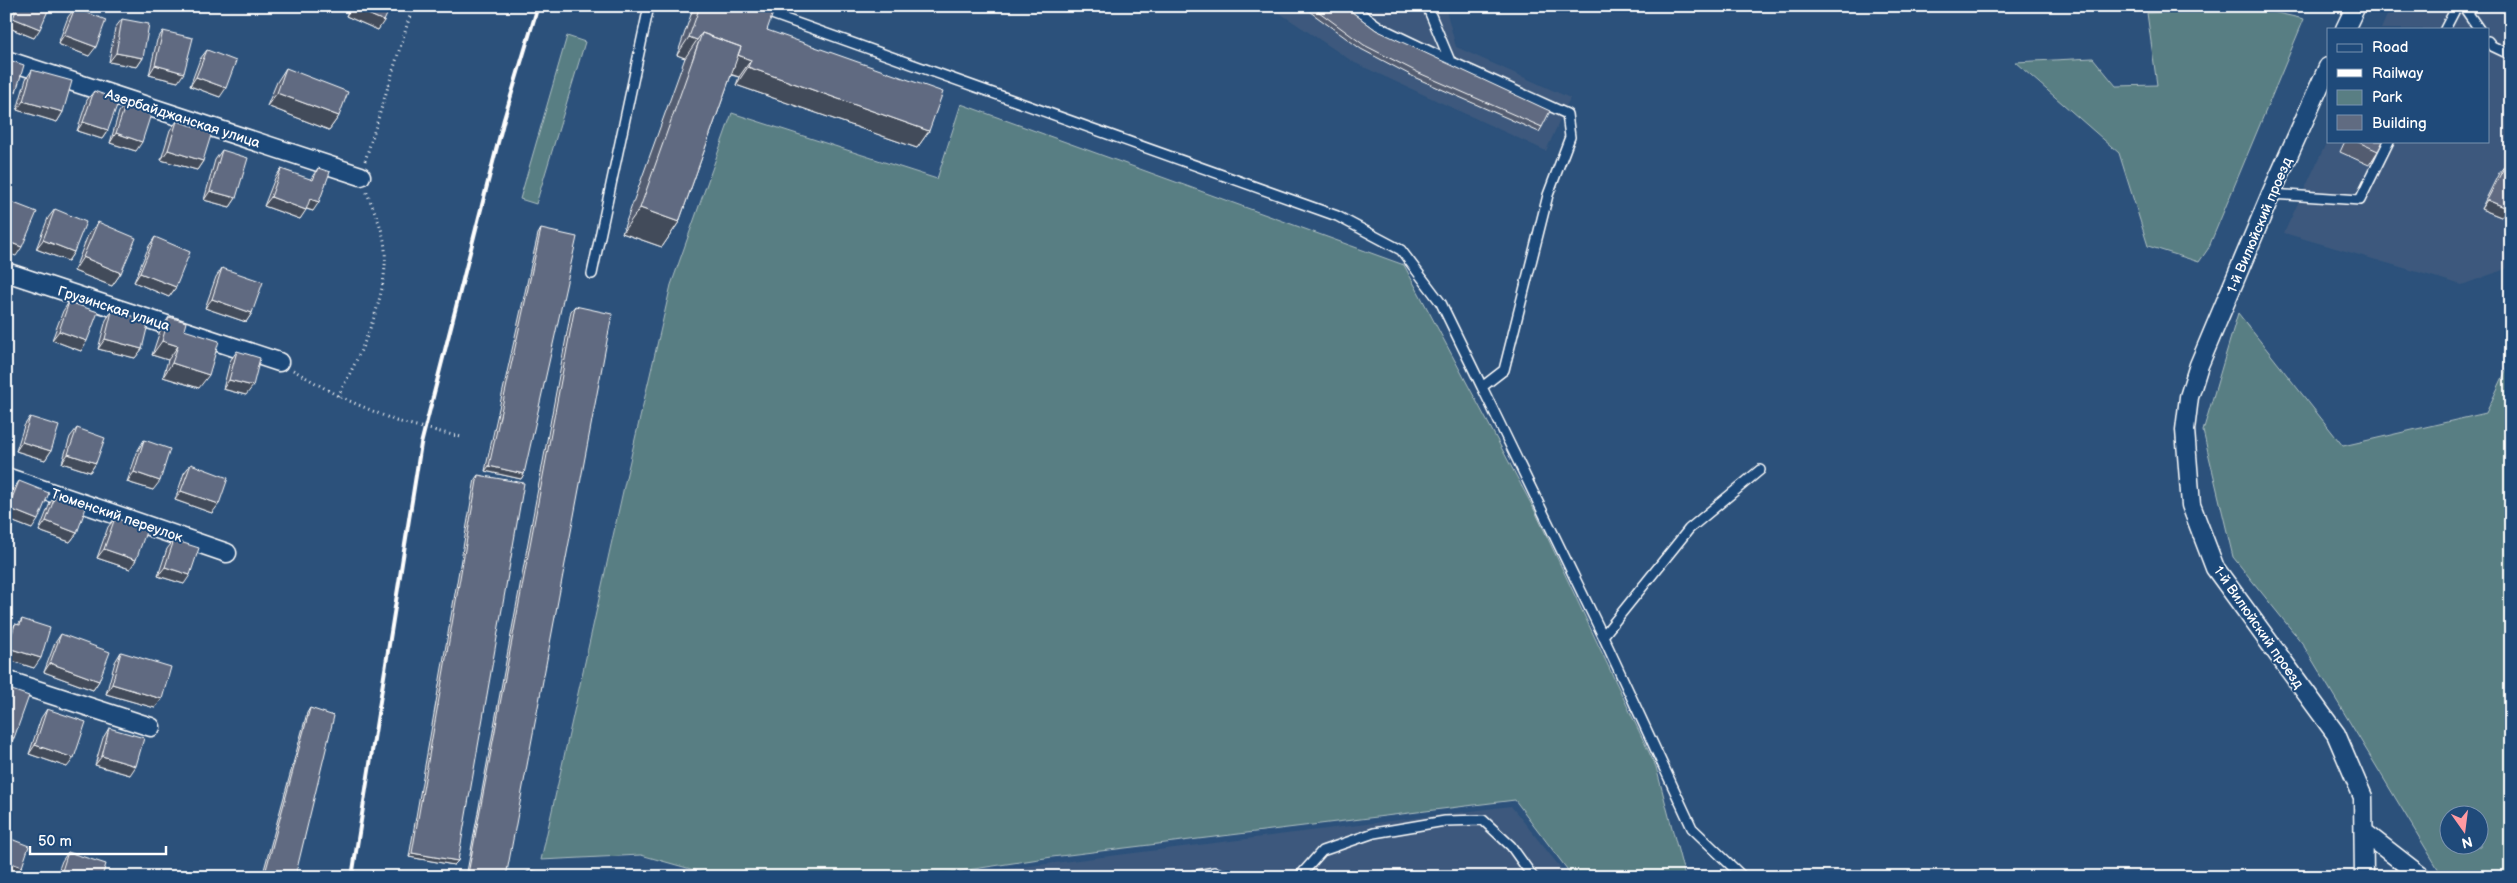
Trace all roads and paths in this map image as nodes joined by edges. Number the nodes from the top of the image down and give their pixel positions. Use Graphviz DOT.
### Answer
graph roads {
  1 [pos="413,6"];
  2 [pos="649,6"];
  3 [pos="749,6"];
  4 [pos="1350,6"];
  5 [pos="1427,6"];
  6 [pos="2356,6"];
  7 [pos="2457,6"];
  8 [pos="2463,6"];
  9 [pos="2345,28"];
  10 [pos="2446,28"];
  11 [pos="2478,28"];
  12 [pos="2490,44"];
  13 [pos="2511,55"];
  14 [pos="6,60"];
  15 [pos="1450,61"];
  16 [pos="2327,69"];
  17 [pos="2389,142"];
  18 [pos="361,176"];
  19 [pos="2271,194"];
  20 [pos="6,272"];
  21 [pos="592,274"];
  22 [pos="279,362"];
  23 [pos="1482,387"];
  24 [pos="338,396"];
  25 [pos="461,437"];
  26 [pos="1760,470"];
  27 [pos="6,477"];
  28 [pos="227,553"];
  29 [pos="1602,636"];
  30 [pos="6,680"];
  31 [pos="151,727"];
  32 [pos="2364,832"];
  33 [pos="2364,875"];
  34 [pos="1185,877"];
  35 [pos="1233,877"];
  36 [pos="1299,877"];
  37 [pos="1533,877"];
  38 [pos="1743,877"];
  39 [pos="2422,877"];
  1 -- 18 [label="path"];
  2 -- 21 [label="lane"];
  3 -- 23 [label="lane"];
  4 -- 15 [label="lane"];
  5 -- 15 [label="lane"];
  6 -- 9 [label="street"];
  7 -- 10 [label="lane"];
  8 -- 11 [label="lane"];
  12 -- 13 [label="lane"];
  14 -- 18 [label="street, Азербайджанская улица"];
  15 -- 23 [label="lane"];
  16 -- 19 [label="street, 1-й Вилюйский проезд"];
  17 -- 19 [label="lane"];
  18 -- 24 [label="path"];
  19 -- 32 [label="street, 1-й Вилюйский проезд"];
  20 -- 22 [label="street, Грузинская улица"];
  22 -- 24 [label="path"];
  23 -- 29 [label="lane"];
  24 -- 25 [label="path"];
  26 -- 29 [label="lane"];
  27 -- 28 [label="street, Тюменский переулок"];
  29 -- 38 [label="lane"];
  30 -- 31 [label="street"];
  32 -- 33 [label="street, 1-й Вилюйский проезд"];
  32 -- 39 [label="street"];
  34 -- 35 [label="lane"];
  36 -- 37 [label="lane"];
}
